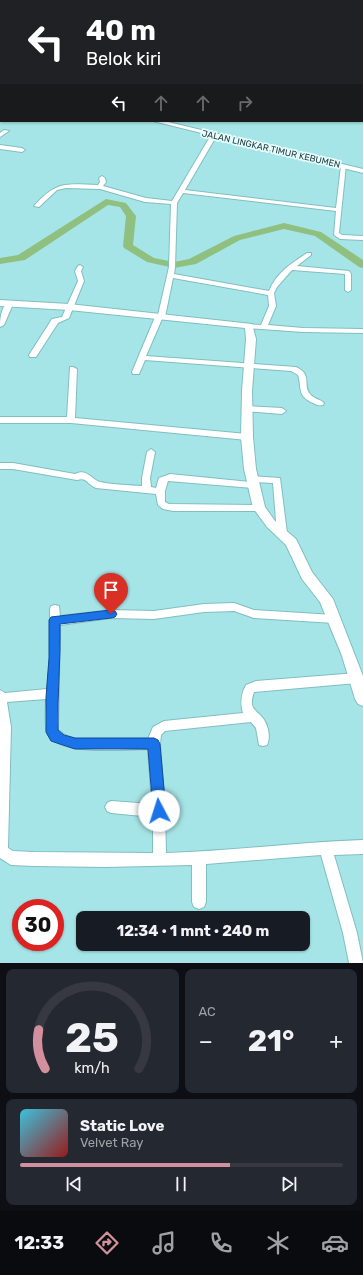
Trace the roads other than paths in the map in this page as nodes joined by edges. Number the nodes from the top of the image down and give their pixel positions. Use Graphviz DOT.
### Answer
graph roads {
  1 [pos="172,123"];
  2 [pos="6,131"];
  3 [pos="0,135"];
  4 [pos="214,135"];
  5 [pos="0,147"];
  6 [pos="22,150"];
  7 [pos="344,166"];
  8 [pos="363,171"];
  9 [pos="102,178"];
  10 [pos="100,187"];
  11 [pos="55,189"];
  12 [pos="180,191"];
  13 [pos="102,194"];
  14 [pos="174,202"];
  15 [pos="37,206"];
  16 [pos="339,210"];
  17 [pos="363,238"];
  18 [pos="309,254"];
  19 [pos="80,267"];
  20 [pos="291,268"];
  21 [pos="171,276"];
  22 [pos="348,290"];
  23 [pos="271,293"];
  24 [pos="5,304"];
  25 [pos="69,306"];
  26 [pos="160,317"];
  27 [pos="0,325"];
  28 [pos="249,326"];
  29 [pos="264,327"];
  30 [pos="363,331"];
  31 [pos="33,354"];
  32 [pos="142,358"];
  33 [pos="248,367"];
  34 [pos="73,369"];
  35 [pos="136,372"];
  36 [pos="320,403"];
  37 [pos="247,409"];
  38 [pos="282,411"];
  39 [pos="0,420"];
  40 [pos="71,420"];
  41 [pos="247,437"];
  42 [pos="151,452"];
  43 [pos="0,466"];
  44 [pos="252,482"];
  45 [pos="147,490"];
  46 [pos="160,491"];
  47 [pos="259,508"];
  48 [pos="282,533"];
  49 [pos="334,619"];
  50 [pos="357,678"];
  51 [pos="52,693"];
  52 [pos="0,696"];
  53 [pos="363,699"];
  54 [pos="252,717"];
  55 [pos="263,741"];
  56 [pos="154,744"];
  57 [pos="111,807"];
  58 [pos="159,811"];
  59 [pos="363,847"];
  60 [pos="325,848"];
  61 [pos="199,858"];
  62 [pos="160,859"];
  63 [pos="199,902"];
  64 [pos="356,963"];
  1 -- 4 [label="street, JALAN LINGKAR TIMUR KEBUMEN"];
  2 -- 3 [label="street"];
  4 -- 7 [label="street, JALAN LINGKAR TIMUR KEBUMEN"];
  4 -- 12 [label="street"];
  5 -- 6 [label="street"];
  7 -- 8 [label="street, JALAN LINGKAR TIMUR KEBUMEN"];
  7 -- 16 [label="street"];
  9 -- 10 [label="street"];
  10 -- 11 [label="street"];
  10 -- 14 [label="street"];
  11 -- 13 [label="street"];
  11 -- 15 [label="street"];
  12 -- 14 [label="street"];
  12 -- 16 [label="street"];
  14 -- 21 [label="street"];
  16 -- 17 [label="street"];
  18 -- 20 [label="street"];
  19 -- 25 [label="street"];
  20 -- 22 [label="street"];
  20 -- 23 [label="street"];
  21 -- 23 [label="street"];
  21 -- 26 [label="street"];
  23 -- 29 [label="street"];
  24 -- 25 [label="street"];
  24 -- 27 [label="street"];
  25 -- 26 [label="street"];
  25 -- 31 [label="street"];
  26 -- 28 [label="street"];
  26 -- 32 [label="street"];
  28 -- 29 [label="street"];
  28 -- 33 [label="street"];
  29 -- 30 [label="street"];
  32 -- 33 [label="street"];
  32 -- 35 [label="street"];
  33 -- 36 [label="street"];
  33 -- 37 [label="street"];
  34 -- 40 [label="street"];
  37 -- 38 [label="street"];
  37 -- 41 [label="street"];
  39 -- 40 [label="street"];
  40 -- 41 [label="street"];
  41 -- 44 [label="street"];
  42 -- 45 [label="street"];
  43 -- 45 [label="street"];
  44 -- 46 [label="street"];
  44 -- 47 [label="street"];
  44 -- 48 [label="street"];
  45 -- 46 [label="street"];
  46 -- 47 [label="street"];
  47 -- 48 [label="street"];
  48 -- 49 [label="street"];
  49 -- 50 [label="street"];
  49 -- 51 [label="street"];
  50 -- 53 [label="street"];
  50 -- 54 [label="street"];
  51 -- 52 [label="street"];
  51 -- 56 [label="street"];
  52 -- 62 [label="street"];
  54 -- 55 [label="street"];
  54 -- 56 [label="street"];
  56 -- 58 [label="street"];
  57 -- 58 [label="street"];
  58 -- 62 [label="street"];
  59 -- 60 [label="street"];
  60 -- 61 [label="street"];
  60 -- 64 [label="street"];
  61 -- 62 [label="street"];
  61 -- 63 [label="street"];
}
